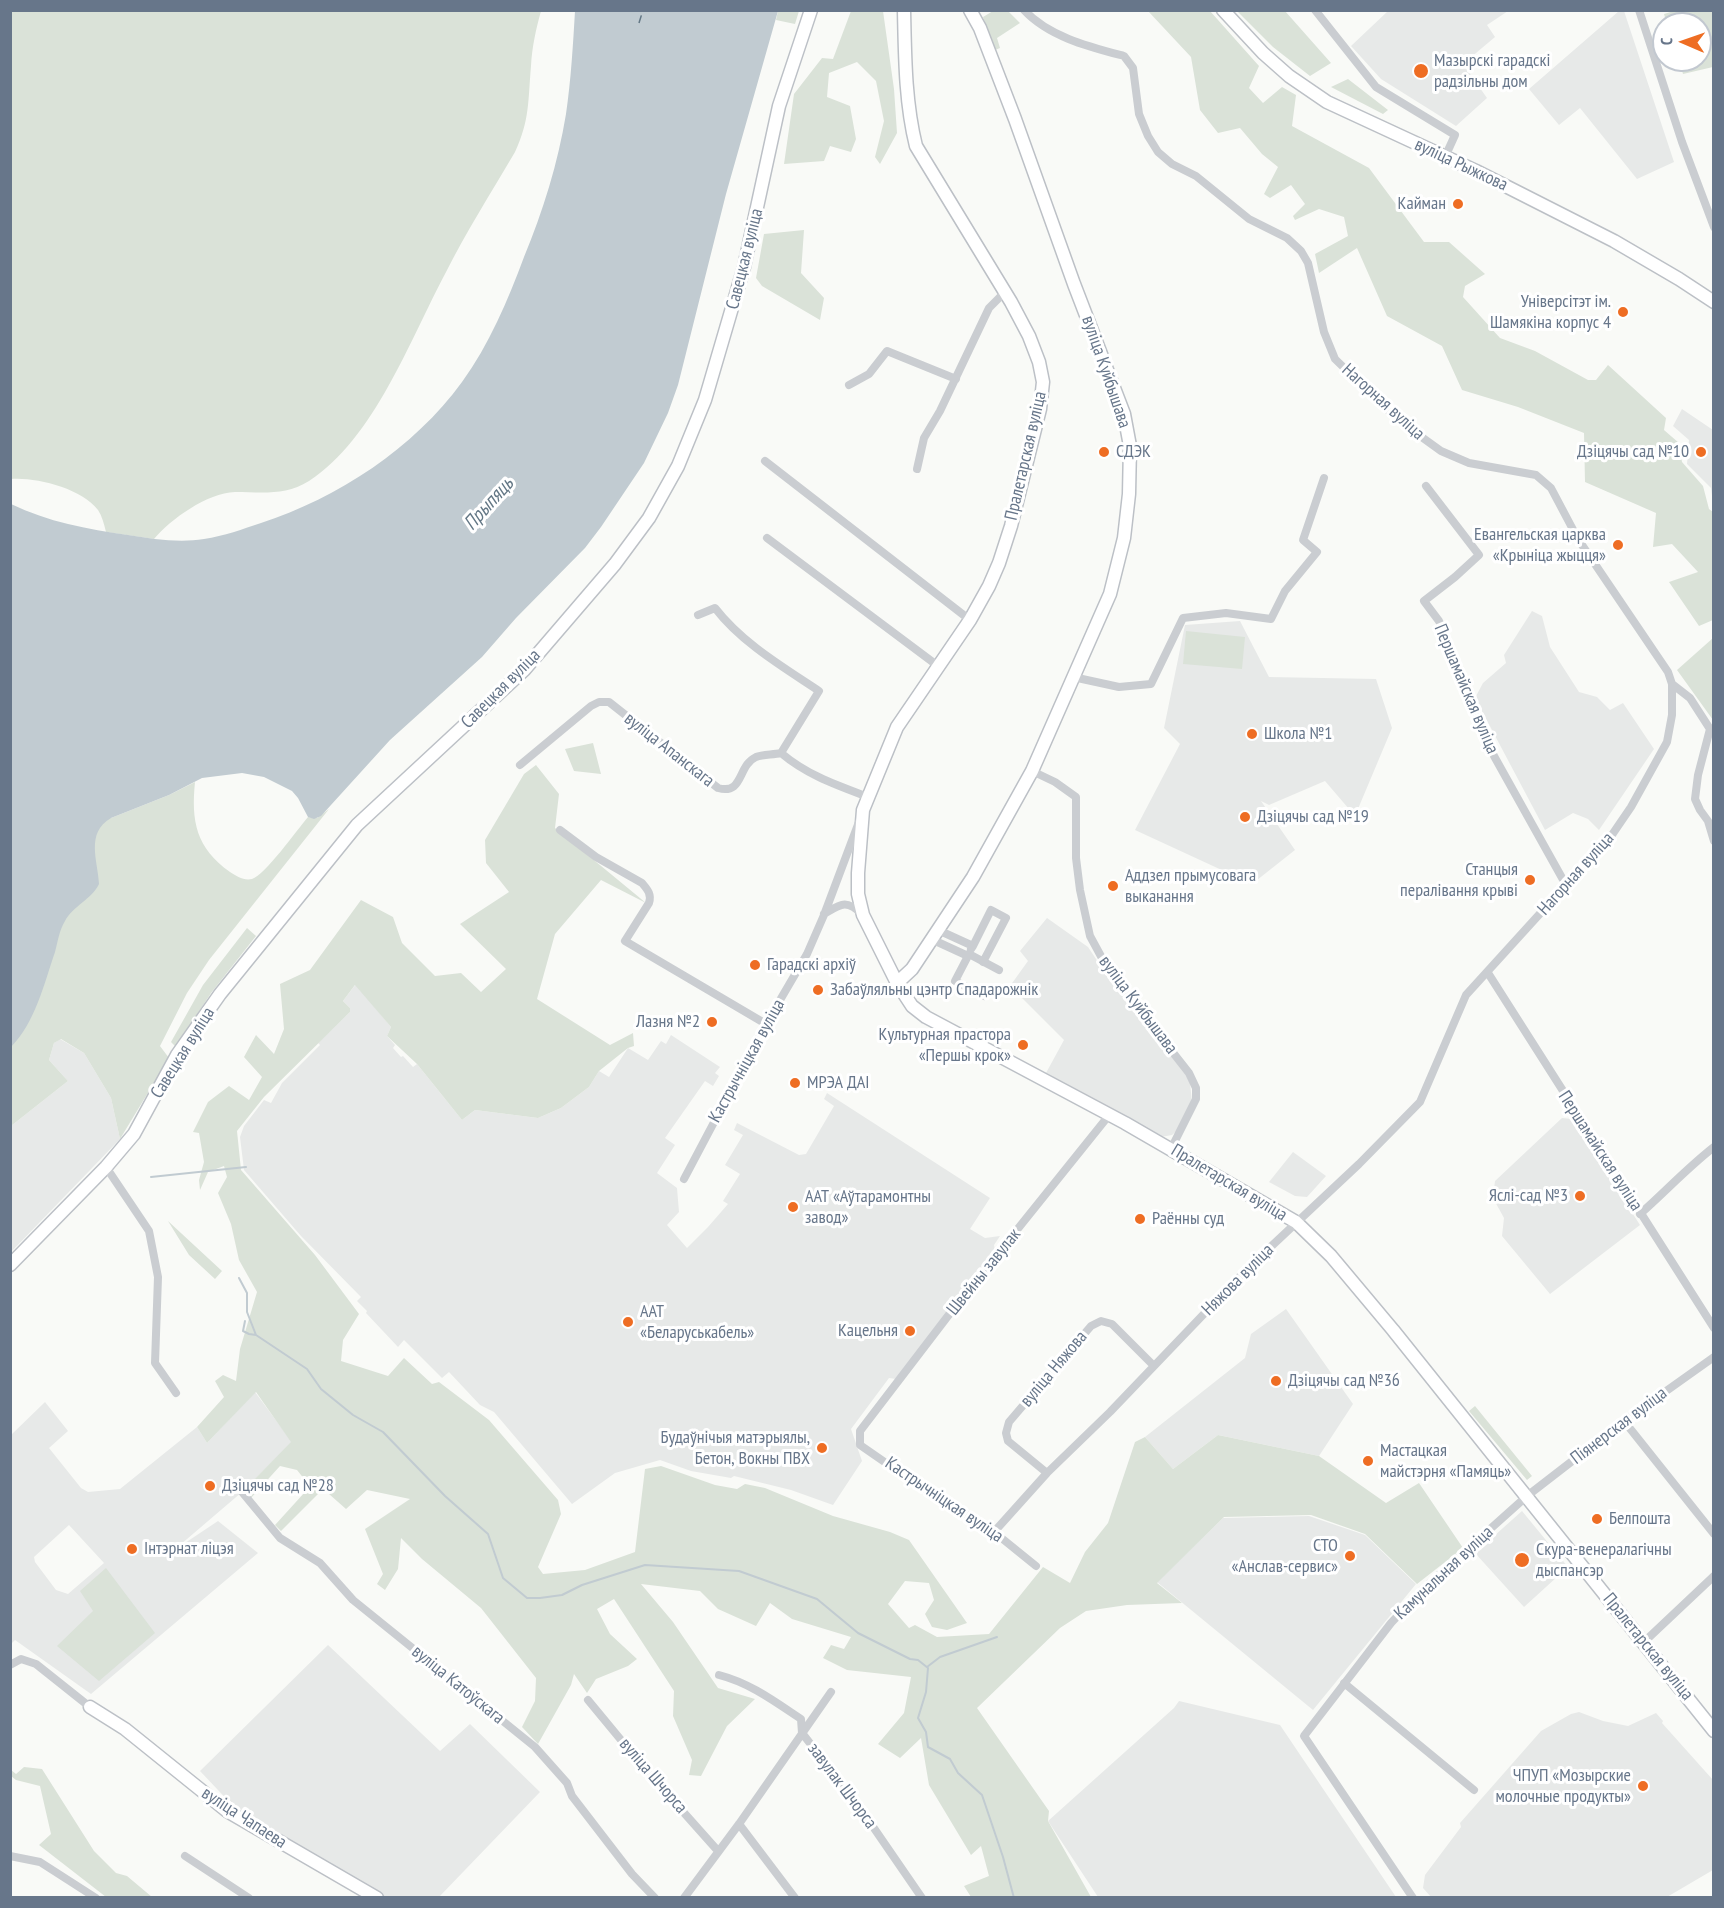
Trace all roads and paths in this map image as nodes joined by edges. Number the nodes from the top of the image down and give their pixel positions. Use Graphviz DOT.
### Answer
graph roads {
  1 [pos="811,10"];
  2 [pos="904,10"];
  3 [pos="970,10"];
  4 [pos="1024,10"];
  5 [pos="1223,10"];
  6 [pos="1315,10"];
  7 [pos="1639,10"];
  8 [pos="1445,157"];
  9 [pos="1713,227"];
  10 [pos="1005,292"];
  11 [pos="1713,302"];
  12 [pos="956,379"];
  13 [pos="849,385"];
  14 [pos="765,461"];
  15 [pos="917,469"];
  16 [pos="1324,478"];
  17 [pos="1426,486"];
  18 [pos="767,538"];
  19 [pos="698,615"];
  20 [pos="970,620"];
  21 [pos="938,666"];
  22 [pos="1074,678"];
  23 [pos="1671,684"];
  24 [pos="781,753"];
  25 [pos="520,765"];
  26 [pos="1032,771"];
  27 [pos="868,797"];
  28 [pos="863,810"];
  29 [pos="560,830"];
  30 [pos="1713,841"];
  31 [pos="1566,885"];
  32 [pos="824,915"];
  33 [pos="863,915"];
  34 [pos="935,935"];
  35 [pos="970,952"];
  36 [pos="982,962"];
  37 [pos="999,970"];
  38 [pos="1488,974"];
  39 [pos="897,983"];
  40 [pos="1477,984"];
  41 [pos="984,996"];
  42 [pos="766,1023"];
  43 [pos="1110,1114"];
  44 [pos="1713,1147"];
  45 [pos="1172,1149"];
  46 [pos="106,1167"];
  47 [pos="684,1179"];
  48 [pos="1640,1214"];
  49 [pos="1296,1222"];
  50 [pos="10,1265"];
  51 [pos="1713,1328"];
  52 [pos="1713,1357"];
  53 [pos="1154,1366"];
  54 [pos="176,1394"];
  55 [pos="1624,1421"];
  56 [pos="861,1431"];
  57 [pos="1047,1473"];
  58 [pos="242,1492"];
  59 [pos="1527,1496"];
  60 [pos="994,1532"];
  61 [pos="1713,1534"];
  62 [pos="1036,1566"];
  63 [pos="1713,1576"];
  64 [pos="1644,1642"];
  65 [pos="10,1665"];
  66 [pos="719,1675"];
  67 [pos="1344,1683"];
  68 [pos="831,1692"];
  69 [pos="588,1700"];
  70 [pos="90,1707"];
  71 [pos="1713,1731"];
  72 [pos="802,1732"];
  73 [pos="1474,1790"];
  74 [pos="739,1824"];
  75 [pos="718,1851"];
  76 [pos="10,1856"];
  77 [pos="185,1856"];
  78 [pos="96,1898"];
  79 [pos="249,1898"];
  80 [pos="377,1898"];
  81 [pos="655,1898"];
  82 [pos="684,1898"];
  83 [pos="795,1898"];
  84 [pos="922,1898"];
  85 [pos="1413,1898"];
  1 -- 46 [label="main road, Савецкая вуліца"];
  2 -- 10 [label="main road, Пралетарская вуліца"];
  3 -- 22 [label="main road, вуліца Куйбышава"];
  4 -- 23 [label="street, Нагорная вуліца"];
  5 -- 8 [label="main road, вуліца Рыжкова"];
  6 -- 8 [label="street"];
  7 -- 9 [label="street"];
  8 -- 11 [label="main road, вуліца Рыжкова"];
  10 -- 12 [label="street"];
  10 -- 20 [label="main road, Пралетарская вуліца"];
  12 -- 13 [label="street"];
  12 -- 15 [label="street"];
  14 -- 20 [label="street"];
  16 -- 22 [label="street"];
  17 -- 31 [label="street, Першамайская вуліца"];
  18 -- 21 [label="street"];
  19 -- 24 [label="street"];
  20 -- 21 [label="main road, Пралетарская вуліца"];
  21 -- 27 [label="main road, Пралетарская вуліца"];
  22 -- 26 [label="main road, вуліца Куйбышава"];
  23 -- 30 [label="street, Нагорная вуліца"];
  23 -- 31 [label="street, Нагорная вуліца"];
  24 -- 25 [label="street, вуліца Апанскага"];
  24 -- 27 [label="street"];
  26 -- 34 [label="main road, вуліца Куйбышава"];
  26 -- 45 [label="street, вуліца Куйбышава"];
  27 -- 28 [label="main road, Пралетарская вуліца"];
  28 -- 32 [label="street, Кастрычніцкая вуліца"];
  28 -- 33 [label="main road, Пралетарская вуліца"];
  29 -- 42 [label="street"];
  31 -- 38 [label="street, Нагорная вуліца"];
  32 -- 33 [label="street"];
  32 -- 42 [label="street, Кастрычніцкая вуліца"];
  33 -- 39 [label="main road, Пралетарская вуліца"];
  34 -- 35 [label="street"];
  34 -- 39 [label="main road, вуліца Куйбышава"];
  35 -- 36 [label="street"];
  35 -- 36 [label="street"];
  35 -- 41 [label="street"];
  36 -- 37 [label="street"];
  38 -- 40 [label="street, Нагорная вуліца"];
  38 -- 48 [label="street, Першамайская вуліца"];
  39 -- 43 [label="main road, Пралетарская вуліца"];
  40 -- 49 [label="street, Няжова вуліца"];
  42 -- 47 [label="street, Кастрычніцкая вуліца"];
  43 -- 45 [label="main road, Пралетарская вуліца"];
  43 -- 56 [label="street, Швейны завулак"];
  44 -- 48 [label="street"];
  45 -- 49 [label="main road, Пралетарская вуліца"];
  46 -- 50 [label="main road, Савецкая вуліца"];
  46 -- 54 [label="street"];
  48 -- 51 [label="street, Першамайская вуліца"];
  49 -- 53 [label="street, Няжова вуліца"];
  49 -- 59 [label="main road, Пралетарская вуліца"];
  52 -- 55 [label="street, Піянерская вуліца"];
  53 -- 57 [label="street, Няжова вуліца"];
  53 -- 57 [label="street, вуліца Няжова"];
  55 -- 59 [label="street, Піянерская вуліца"];
  55 -- 61 [label="street"];
  56 -- 60 [label="street, Кастрычніцкая вуліца"];
  57 -- 60 [label="street, Няжова вуліца"];
  58 -- 81 [label="street, вуліца Катоўскага"];
  59 -- 64 [label="main road, Пралетарская вуліца"];
  59 -- 67 [label="street, Камунальная вуліца"];
  60 -- 62 [label="street, Кастрычніцкая вуліца"];
  63 -- 64 [label="street"];
  64 -- 71 [label="main road, Пралетарская вуліца"];
  65 -- 70 [label="street"];
  66 -- 72 [label="street, завулак Шчорса"];
  67 -- 73 [label="street"];
  67 -- 85 [label="street, Камунальная вуліца"];
  68 -- 72 [label="street"];
  69 -- 75 [label="street, вуліца Шчорса"];
  70 -- 80 [label="main road, вуліца Чапаева"];
  72 -- 74 [label="street"];
  72 -- 84 [label="street, завулак Шчорса"];
  74 -- 75 [label="street"];
  74 -- 83 [label="street"];
  75 -- 82 [label="street"];
  76 -- 78 [label="street"];
  77 -- 79 [label="street"];
}
